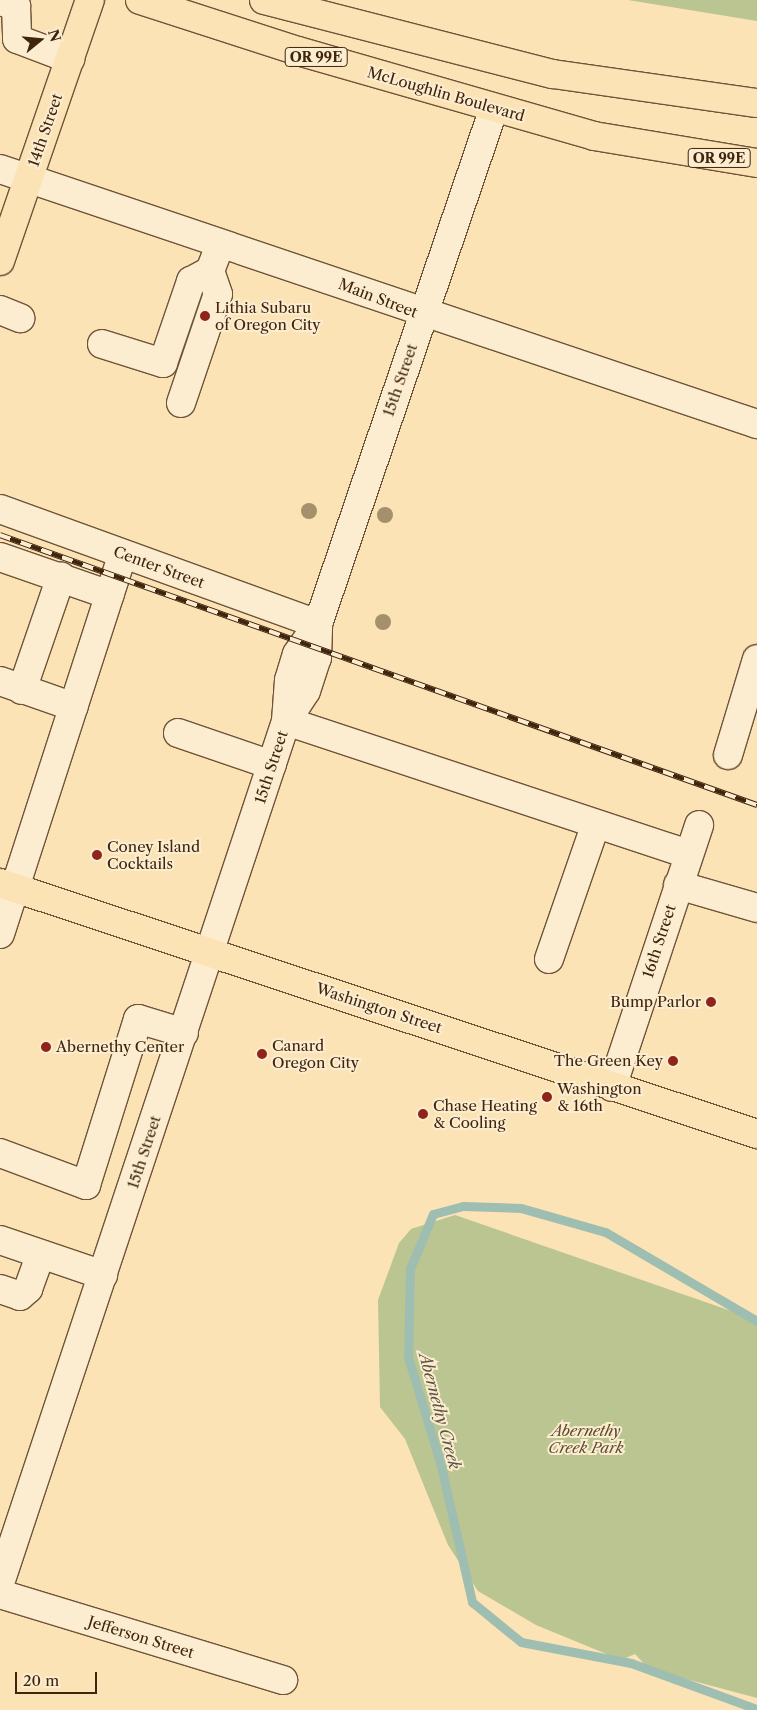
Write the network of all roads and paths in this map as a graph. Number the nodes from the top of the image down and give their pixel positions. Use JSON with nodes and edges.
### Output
{"nodes":[{"id":1,"x":0,"y":0,"type":"edge"},
{"id":2,"x":90,"y":0,"type":"edge"},
{"id":3,"x":140,"y":0,"type":"edge"},
{"id":4,"x":264,"y":0,"type":"edge"},
{"id":5,"x":70,"y":58,"type":"junction"},
{"id":6,"x":757,"y":103,"type":"edge"},
{"id":7,"x":494,"y":108,"type":"junction"},
{"id":8,"x":757,"y":163,"type":"edge"},
{"id":9,"x":0,"y":169,"type":"edge"},
{"id":10,"x":28,"y":179,"type":"junction"},
{"id":11,"x":220,"y":243,"type":"junction"},
{"id":12,"x":0,"y":261,"type":"edge"},
{"id":13,"x":210,"y":271,"type":"junction"},
{"id":14,"x":422,"y":314,"type":"junction"},
{"id":15,"x":102,"y":344,"type":"dead end"},
{"id":16,"x":181,"y":403,"type":"dead end"},
{"id":17,"x":757,"y":424,"type":"edge"},
{"id":18,"x":0,"y":509,"type":"edge"},
{"id":19,"x":122,"y":554,"type":"junction"},
{"id":20,"x":0,"y":557,"type":"edge"},
{"id":21,"x":61,"y":577,"type":"junction"},
{"id":22,"x":110,"y":595,"type":"junction"},
{"id":23,"x":318,"y":624,"type":"junction"},
{"id":24,"x":757,"y":659,"type":"edge"},
{"id":25,"x":11,"y":685,"type":"edge"},
{"id":26,"x":74,"y":707,"type":"junction"},
{"id":27,"x":286,"y":721,"type":"junction"},
{"id":28,"x":178,"y":733,"type":"dead end"},
{"id":29,"x":728,"y":755,"type":"dead end"},
{"id":30,"x":272,"y":765,"type":"junction"},
{"id":31,"x":698,"y":825,"type":"dead end"},
{"id":32,"x":595,"y":826,"type":"junction"},
{"id":33,"x":688,"y":854,"type":"junction"},
{"id":34,"x":678,"y":885,"type":"junction"},
{"id":35,"x":8,"y":886,"type":"edge"},
{"id":36,"x":757,"y":908,"type":"edge"},
{"id":37,"x":0,"y":934,"type":"edge"},
{"id":38,"x":210,"y":954,"type":"junction"},
{"id":39,"x":548,"y":958,"type":"dead end"},
{"id":40,"x":184,"y":1033,"type":"junction"},
{"id":41,"x":612,"y":1087,"type":"junction"},
{"id":42,"x":757,"y":1134,"type":"edge"},
{"id":43,"x":0,"y":1153,"type":"edge"},
{"id":44,"x":0,"y":1240,"type":"edge"},
{"id":45,"x":41,"y":1254,"type":"junction"},
{"id":46,"x":103,"y":1275,"type":"junction"},
{"id":47,"x":0,"y":1289,"type":"edge"},
{"id":48,"x":0,"y":1582,"type":"edge"},
{"id":49,"x":0,"y":1594,"type":"edge"},
{"id":50,"x":282,"y":1680,"type":"dead end"}],
"edges":[{"from":1,"to":5,"type":"street"},
{"from":2,"to":5,"type":"main road","name":"14th Street"},
{"from":3,"to":7,"type":"main road","name":"McLoughlin Boulevard","number":"OR 99E"},
{"from":4,"to":6,"type":"main road","number":"OR 99E"},
{"from":5,"to":10,"type":"main road","name":"14th Street"},
{"from":7,"to":8,"type":"main road","name":"McLoughlin Boulevard","number":"OR 99E"},
{"from":7,"to":14,"type":"street","name":"15th Street"},
{"from":9,"to":10,"type":"street","name":"Main Street"},
{"from":10,"to":11,"type":"street","name":"Main Street"},
{"from":10,"to":12,"type":"main road","name":"14th Street"},
{"from":11,"to":13,"type":"street"},
{"from":11,"to":14,"type":"street","name":"Main Street"},
{"from":13,"to":15,"type":"street"},
{"from":13,"to":16,"type":"street"},
{"from":14,"to":17,"type":"street","name":"Main Street"},
{"from":14,"to":23,"type":"street","name":"15th Street"},
{"from":18,"to":19,"type":"street","name":"Center Street"},
{"from":19,"to":22,"type":"street"},
{"from":19,"to":23,"type":"street","name":"Center Street"},
{"from":20,"to":21,"type":"street"},
{"from":21,"to":22,"type":"street"},
{"from":21,"to":25,"type":"street"},
{"from":22,"to":26,"type":"street"},
{"from":23,"to":27,"type":"street","name":"15th Street"},
{"from":24,"to":29,"type":"street"},
{"from":25,"to":26,"type":"street"},
{"from":26,"to":35,"type":"street"},
{"from":27,"to":30,"type":"street","name":"15th Street"},
{"from":27,"to":32,"type":"street"},
{"from":28,"to":30,"type":"street"},
{"from":30,"to":38,"type":"street","name":"15th Street"},
{"from":31,"to":33,"type":"street","name":"16th Street"},
{"from":32,"to":33,"type":"street"},
{"from":32,"to":39,"type":"street"},
{"from":33,"to":34,"type":"street","name":"16th Street"},
{"from":34,"to":36,"type":"street"},
{"from":34,"to":41,"type":"street","name":"16th Street"},
{"from":35,"to":37,"type":"street"},
{"from":35,"to":38,"type":"main road","name":"Washington Street"},
{"from":38,"to":40,"type":"street","name":"15th Street"},
{"from":38,"to":41,"type":"main road","name":"Washington Street"},
{"from":40,"to":43,"type":"street"},
{"from":40,"to":46,"type":"street","name":"15th Street"},
{"from":41,"to":42,"type":"main road","name":"Washington Street"},
{"from":44,"to":45,"type":"street"},
{"from":45,"to":46,"type":"street"},
{"from":45,"to":47,"type":"street"},
{"from":46,"to":48,"type":"street","name":"15th Street"},
{"from":49,"to":50,"type":"street","name":"Jefferson Street"}]}
